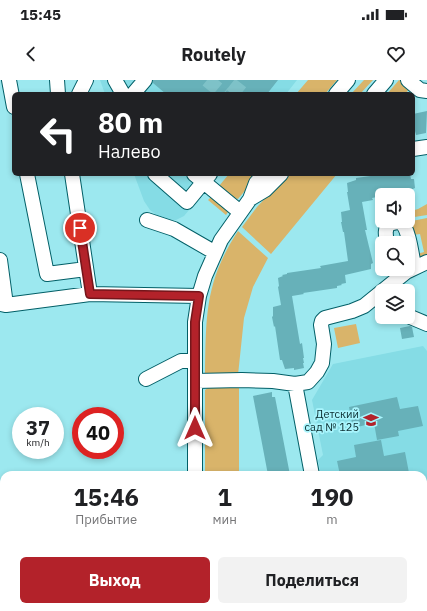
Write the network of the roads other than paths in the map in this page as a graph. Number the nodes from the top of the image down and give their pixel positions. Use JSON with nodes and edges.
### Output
{"nodes":[{"id":1,"x":9,"y":80,"type":"edge"},
{"id":2,"x":58,"y":80,"type":"edge"},
{"id":3,"x":86,"y":80,"type":"edge"},
{"id":4,"x":115,"y":80,"type":"edge"},
{"id":5,"x":145,"y":80,"type":"edge"},
{"id":6,"x":348,"y":80,"type":"edge"},
{"id":7,"x":386,"y":80,"type":"edge"},
{"id":8,"x":408,"y":80,"type":"edge"},
{"id":9,"x":427,"y":90,"type":"edge"},
{"id":10,"x":58,"y":92,"type":"edge"},
{"id":11,"x":80,"y":92,"type":"edge"},
{"id":12,"x":122,"y":92,"type":"edge"},
{"id":13,"x":135,"y":92,"type":"edge"},
{"id":14,"x":338,"y":92,"type":"edge"},
{"id":15,"x":376,"y":92,"type":"edge"},
{"id":16,"x":12,"y":96,"type":"edge"},
{"id":17,"x":427,"y":147,"type":"edge"},
{"id":18,"x":415,"y":149,"type":"edge"},
{"id":19,"x":27,"y":176,"type":"edge"},
{"id":20,"x":72,"y":176,"type":"edge"},
{"id":21,"x":157,"y":176,"type":"edge"},
{"id":22,"x":262,"y":176,"type":"edge"},
{"id":23,"x":278,"y":176,"type":"edge"},
{"id":24,"x":202,"y":177,"type":"edge"},
{"id":25,"x":250,"y":199,"type":"junction"},
{"id":26,"x":240,"y":212,"type":"junction"},
{"id":27,"x":147,"y":220,"type":"dead end"},
{"id":28,"x":386,"y":236,"type":"edge"},
{"id":29,"x":409,"y":236,"type":"edge"},
{"id":30,"x":415,"y":250,"type":"edge"},
{"id":31,"x":214,"y":252,"type":"junction"},
{"id":32,"x":0,"y":260,"type":"edge"},
{"id":33,"x":421,"y":264,"type":"edge"},
{"id":34,"x":86,"y":269,"type":"junction"},
{"id":35,"x":394,"y":280,"type":"edge"},
{"id":36,"x":90,"y":294,"type":"junction"},
{"id":37,"x":199,"y":296,"type":"junction"},
{"id":38,"x":3,"y":304,"type":"edge"},
{"id":39,"x":415,"y":319,"type":"edge"},
{"id":40,"x":427,"y":324,"type":"edge"},
{"id":41,"x":195,"y":362,"type":"junction"},
{"id":42,"x":146,"y":379,"type":"dead end"},
{"id":43,"x":195,"y":381,"type":"junction"},
{"id":44,"x":295,"y":384,"type":"junction"},
{"id":45,"x":195,"y":471,"type":"edge"},
{"id":46,"x":311,"y":471,"type":"edge"}],
"edges":[{"from":1,"to":16,"type":"street"},
{"from":2,"to":10,"type":"street"},
{"from":3,"to":11,"type":"street"},
{"from":4,"to":12,"type":"street"},
{"from":5,"to":13,"type":"street"},
{"from":6,"to":14,"type":"street"},
{"from":7,"to":15,"type":"street"},
{"from":8,"to":9,"type":"street"},
{"from":17,"to":18,"type":"street"},
{"from":19,"to":34,"type":"street"},
{"from":20,"to":34,"type":"street"},
{"from":21,"to":24,"type":"street"},
{"from":22,"to":25,"type":"street"},
{"from":23,"to":25,"type":"street"},
{"from":24,"to":26,"type":"street"},
{"from":25,"to":26,"type":"street"},
{"from":26,"to":31,"type":"street"},
{"from":27,"to":31,"type":"street"},
{"from":28,"to":29,"type":"street"},
{"from":30,"to":33,"type":"street"},
{"from":31,"to":37,"type":"street"},
{"from":32,"to":38,"type":"street"},
{"from":33,"to":35,"type":"street"},
{"from":34,"to":36,"type":"street"},
{"from":35,"to":44,"type":"street"},
{"from":36,"to":37,"type":"street"},
{"from":36,"to":38,"type":"street"},
{"from":37,"to":41,"type":"street"},
{"from":39,"to":40,"type":"street"},
{"from":41,"to":42,"type":"street"},
{"from":41,"to":43,"type":"street"},
{"from":43,"to":44,"type":"street"},
{"from":43,"to":45,"type":"street"},
{"from":44,"to":46,"type":"street"}]}
